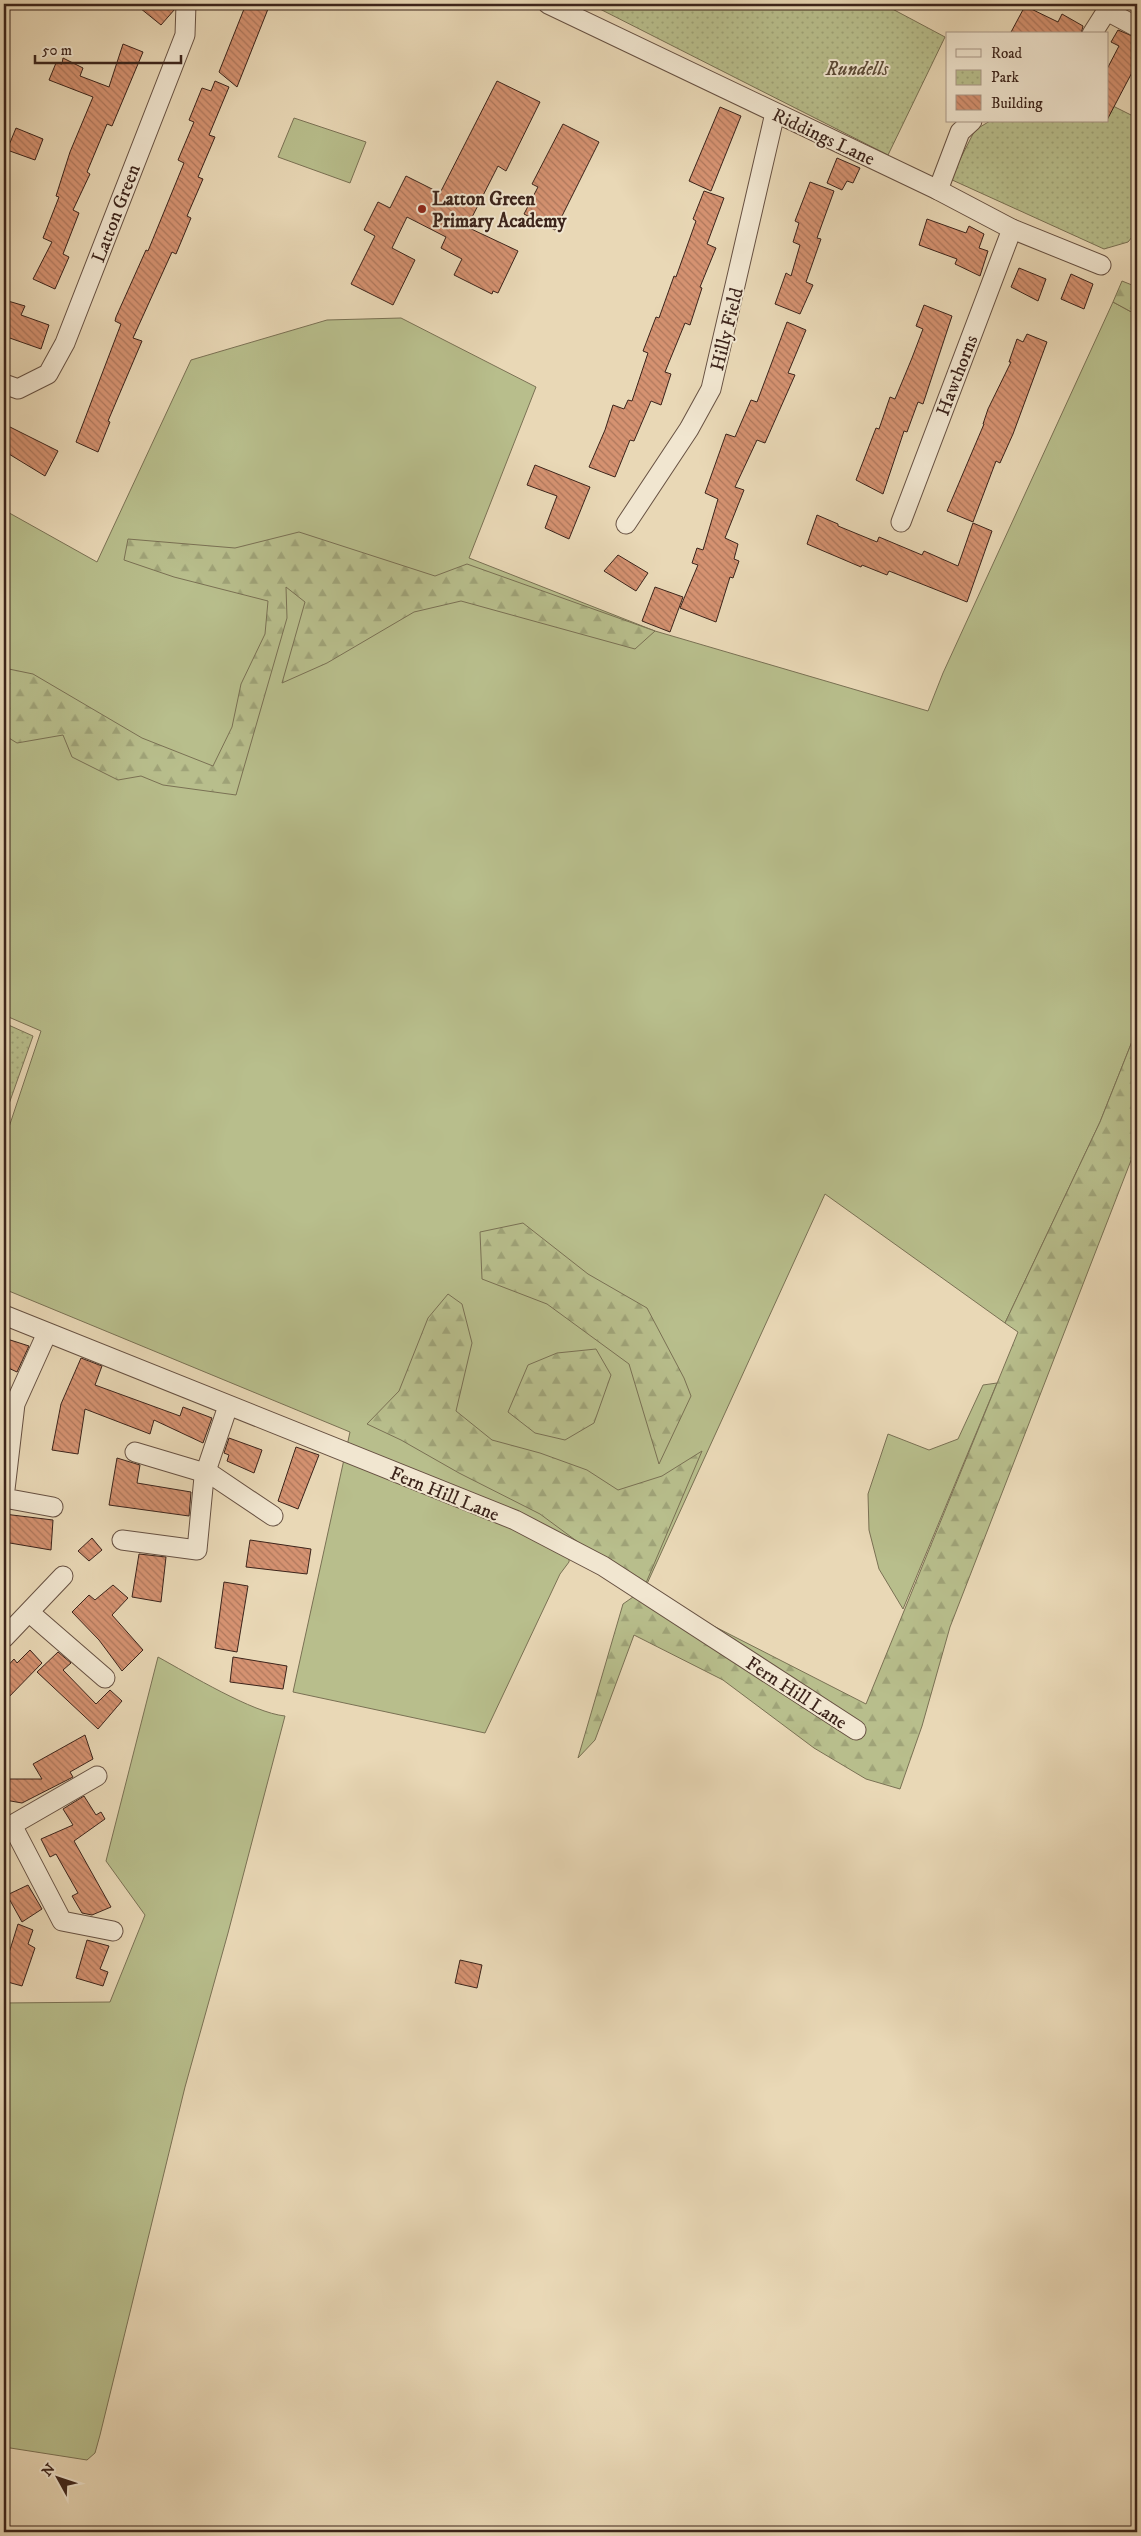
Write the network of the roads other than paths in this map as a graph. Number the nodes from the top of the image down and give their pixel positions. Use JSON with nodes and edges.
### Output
{"nodes":[{"id":1,"x":186,"y":4,"type":"edge"},
{"id":2,"x":548,"y":4,"type":"edge"},
{"id":3,"x":1109,"y":8,"type":"edge"},
{"id":4,"x":1137,"y":27,"type":"edge"},
{"id":5,"x":1093,"y":32,"type":"edge"},
{"id":6,"x":775,"y":113,"type":"junction"},
{"id":7,"x":971,"y":122,"type":"edge"},
{"id":8,"x":938,"y":190,"type":"junction"},
{"id":9,"x":1012,"y":229,"type":"junction"},
{"id":10,"x":1101,"y":264,"type":"dead end"},
{"id":11,"x":4,"y":384,"type":"edge"},
{"id":12,"x":901,"y":522,"type":"dead end"},
{"id":13,"x":626,"y":524,"type":"dead end"},
{"id":14,"x":4,"y":1315,"type":"edge"},
{"id":15,"x":46,"y":1333,"type":"junction"},
{"id":16,"x":9,"y":1402,"type":"edge"},
{"id":17,"x":228,"y":1406,"type":"junction"},
{"id":18,"x":135,"y":1452,"type":"dead end"},
{"id":19,"x":206,"y":1473,"type":"junction"},
{"id":20,"x":4,"y":1498,"type":"edge"},
{"id":21,"x":53,"y":1508,"type":"dead end"},
{"id":22,"x":274,"y":1516,"type":"dead end"},
{"id":23,"x":122,"y":1540,"type":"dead end"},
{"id":24,"x":63,"y":1576,"type":"dead end"},
{"id":25,"x":30,"y":1613,"type":"junction"},
{"id":26,"x":4,"y":1638,"type":"edge"},
{"id":27,"x":104,"y":1678,"type":"dead end"},
{"id":28,"x":856,"y":1730,"type":"dead end"},
{"id":29,"x":97,"y":1776,"type":"dead end"},
{"id":30,"x":8,"y":1825,"type":"edge"},
{"id":31,"x":114,"y":1931,"type":"dead end"}],
"edges":[{"from":1,"to":11,"type":"street","name":"Latton Green"},
{"from":2,"to":6,"type":"street","name":"Riddings Lane"},
{"from":3,"to":4,"type":"street"},
{"from":3,"to":5,"type":"street"},
{"from":6,"to":8,"type":"street","name":"Riddings Lane"},
{"from":6,"to":13,"type":"street","name":"Hilly Field"},
{"from":7,"to":8,"type":"street"},
{"from":8,"to":9,"type":"street","name":"Riddings Lane"},
{"from":9,"to":10,"type":"street","name":"Riddings Lane"},
{"from":9,"to":12,"type":"street","name":"Hawthorns"},
{"from":14,"to":15,"type":"street","name":"Fern Hill Lane"},
{"from":15,"to":16,"type":"street"},
{"from":15,"to":17,"type":"street","name":"Fern Hill Lane"},
{"from":16,"to":20,"type":"street"},
{"from":17,"to":19,"type":"street"},
{"from":17,"to":28,"type":"street","name":"Fern Hill Lane"},
{"from":18,"to":19,"type":"street"},
{"from":19,"to":22,"type":"street"},
{"from":19,"to":23,"type":"street"},
{"from":20,"to":21,"type":"street"},
{"from":24,"to":25,"type":"street"},
{"from":25,"to":26,"type":"street"},
{"from":25,"to":27,"type":"street"},
{"from":29,"to":30,"type":"street"},
{"from":30,"to":31,"type":"street"}]}
